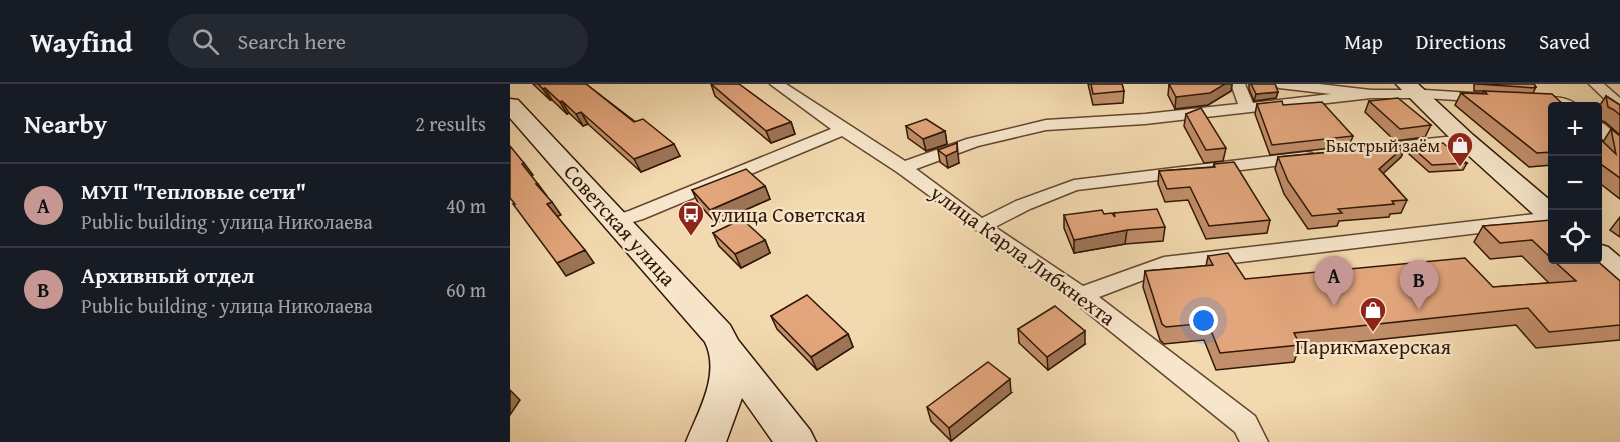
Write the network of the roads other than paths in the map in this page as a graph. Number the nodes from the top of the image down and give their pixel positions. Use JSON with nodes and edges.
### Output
{"nodes":[{"id":1,"x":777,"y":84,"type":"edge"},
{"id":2,"x":1238,"y":84,"type":"edge"},
{"id":3,"x":1285,"y":84,"type":"edge"},
{"id":4,"x":1596,"y":84,"type":"edge"},
{"id":5,"x":1410,"y":89,"type":"edge"},
{"id":6,"x":1371,"y":94,"type":"junction"},
{"id":7,"x":1497,"y":99,"type":"edge"},
{"id":8,"x":1521,"y":100,"type":"edge"},
{"id":9,"x":1557,"y":102,"type":"edge"},
{"id":10,"x":510,"y":105,"type":"edge"},
{"id":11,"x":1248,"y":107,"type":"junction"},
{"id":12,"x":1602,"y":108,"type":"edge"},
{"id":13,"x":1620,"y":108,"type":"edge"},
{"id":14,"x":843,"y":130,"type":"junction"},
{"id":15,"x":1602,"y":130,"type":"edge"},
{"id":16,"x":1465,"y":140,"type":"junction"},
{"id":17,"x":1620,"y":145,"type":"edge"},
{"id":18,"x":1365,"y":150,"type":"edge"},
{"id":19,"x":1318,"y":156,"type":"edge"},
{"id":20,"x":903,"y":168,"type":"junction"},
{"id":21,"x":1548,"y":213,"type":"edge"},
{"id":22,"x":1548,"y":217,"type":"edge"},
{"id":23,"x":616,"y":221,"type":"junction"},
{"id":24,"x":981,"y":226,"type":"junction"},
{"id":25,"x":1602,"y":257,"type":"edge"},
{"id":26,"x":1620,"y":273,"type":"edge"},
{"id":27,"x":1081,"y":295,"type":"junction"},
{"id":28,"x":726,"y":349,"type":"junction"},
{"id":29,"x":706,"y":442,"type":"edge"},
{"id":30,"x":796,"y":442,"type":"edge"},
{"id":31,"x":1254,"y":442,"type":"edge"}],
"edges":[{"from":1,"to":14,"type":"street","name":"улица Карла Либкнехта"},
{"from":2,"to":11,"type":"street"},
{"from":3,"to":6,"type":"street"},
{"from":4,"to":13,"type":"street"},
{"from":5,"to":6,"type":"street"},
{"from":5,"to":7,"type":"street"},
{"from":5,"to":16,"type":"main road"},
{"from":6,"to":11,"type":"street"},
{"from":8,"to":9,"type":"street"},
{"from":10,"to":23,"type":"main road","name":"Советская улица"},
{"from":11,"to":20,"type":"street"},
{"from":12,"to":13,"type":"street"},
{"from":14,"to":20,"type":"street","name":"улица Карла Либкнехта"},
{"from":14,"to":23,"type":"street"},
{"from":15,"to":17,"type":"street"},
{"from":16,"to":18,"type":"street"},
{"from":16,"to":21,"type":"main road"},
{"from":19,"to":24,"type":"street"},
{"from":20,"to":24,"type":"street","name":"улица Карла Либкнехта"},
{"from":22,"to":27,"type":"street"},
{"from":23,"to":28,"type":"main road","name":"Советская улица"},
{"from":24,"to":27,"type":"street","name":"улица Карла Либкнехта"},
{"from":25,"to":26,"type":"main road"},
{"from":27,"to":31,"type":"street","name":"улица Карла Либкнехта"},
{"from":28,"to":29,"type":"main road"},
{"from":28,"to":30,"type":"main road","name":"Советская улица"}]}
